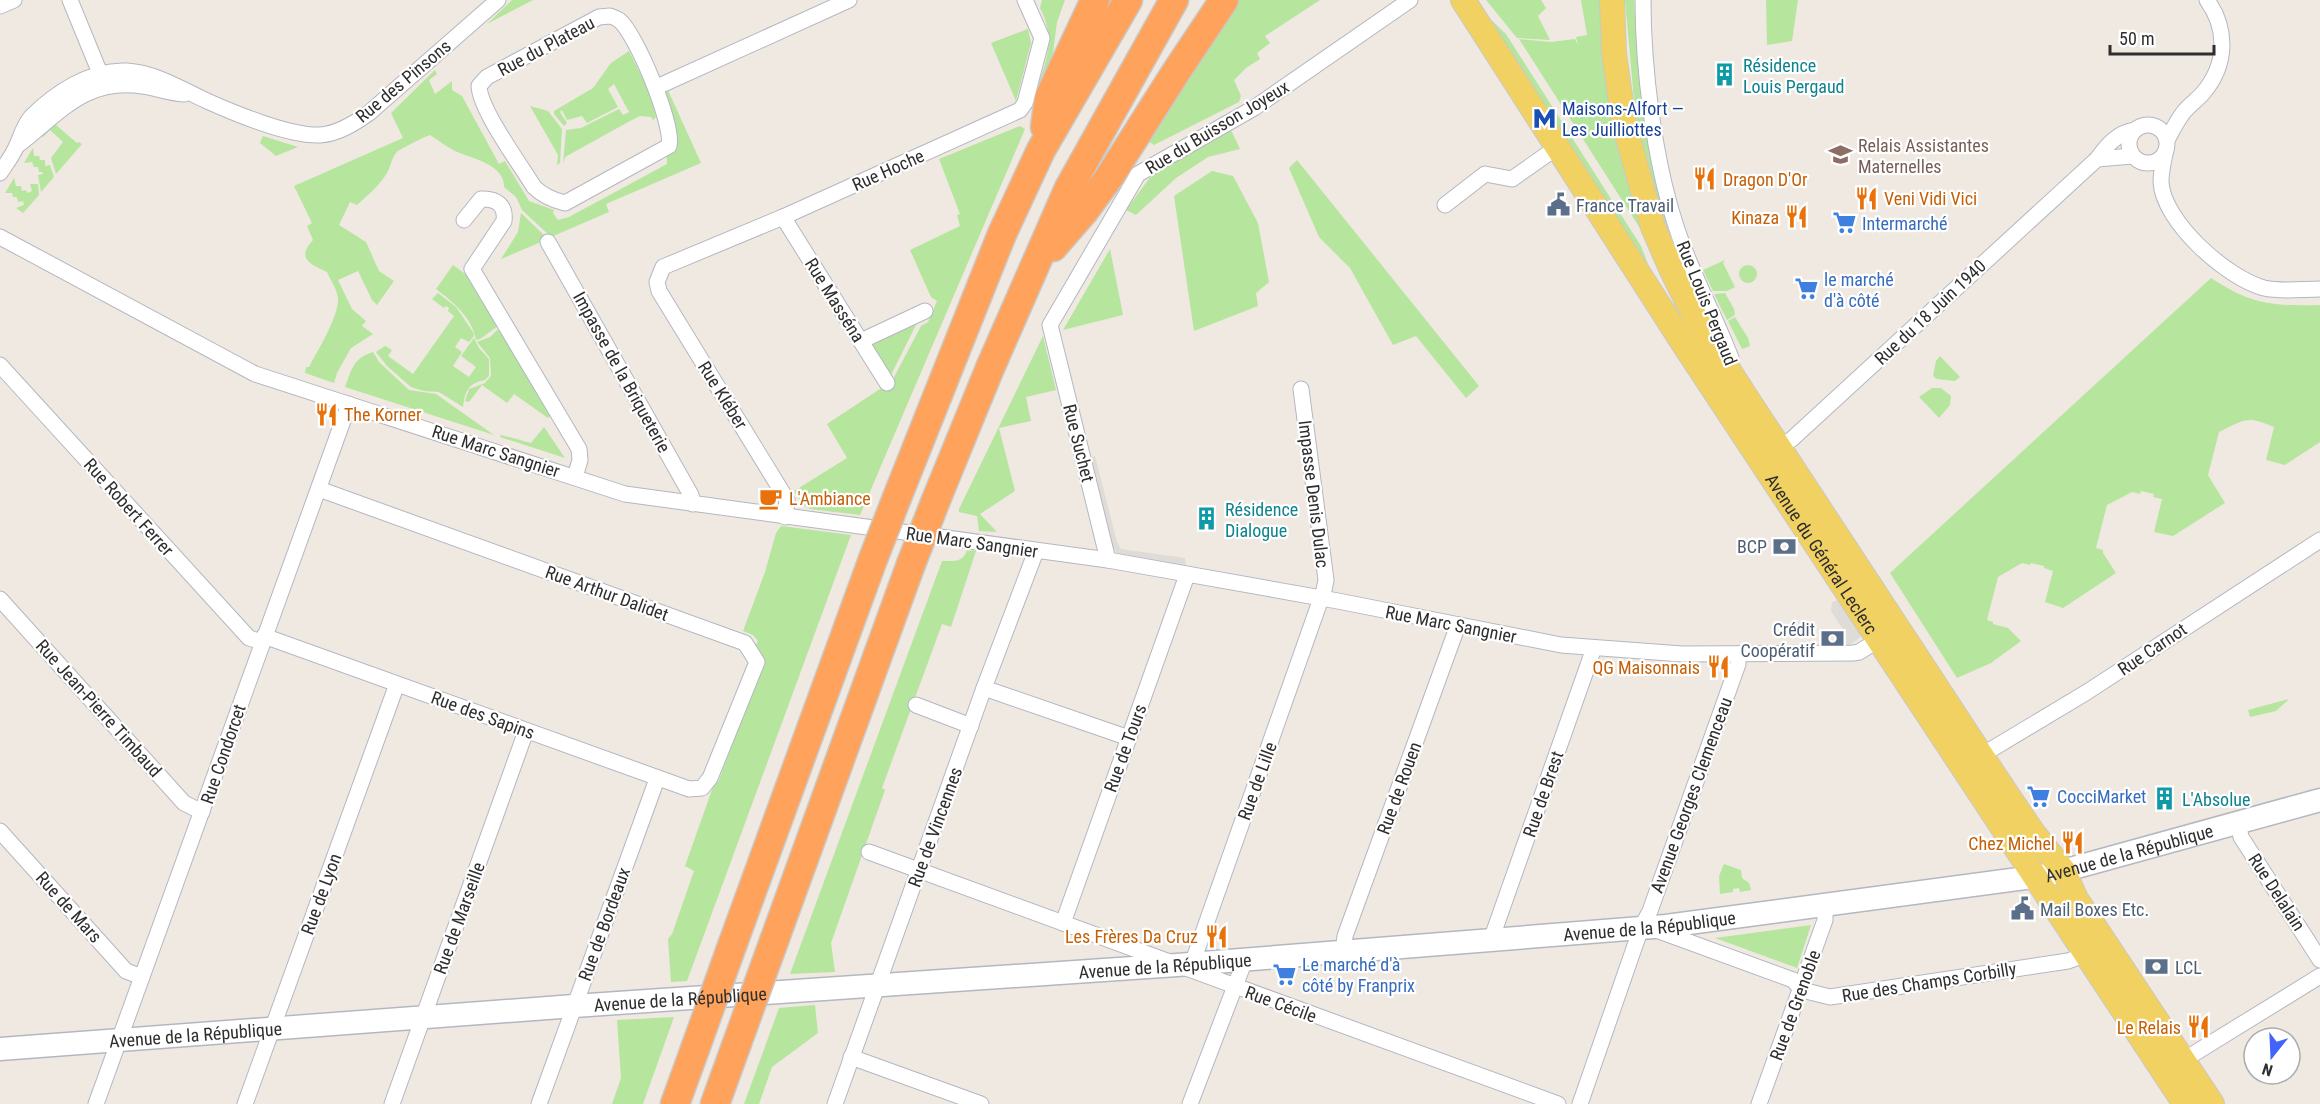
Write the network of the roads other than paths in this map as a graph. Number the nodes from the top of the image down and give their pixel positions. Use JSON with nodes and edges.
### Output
{"nodes":[{"id":1,"x":14,"y":0,"type":"edge"},
{"id":2,"x":70,"y":0,"type":"edge"},
{"id":3,"x":498,"y":0,"type":"edge"},
{"id":4,"x":849,"y":0,"type":"edge"},
{"id":5,"x":1095,"y":0,"type":"edge"},
{"id":6,"x":1128,"y":0,"type":"edge"},
{"id":7,"x":1174,"y":0,"type":"edge"},
{"id":8,"x":1207,"y":0,"type":"edge"},
{"id":9,"x":1224,"y":0,"type":"edge"},
{"id":10,"x":1410,"y":0,"type":"edge"},
{"id":11,"x":1463,"y":0,"type":"edge"},
{"id":12,"x":1612,"y":0,"type":"edge"},
{"id":13,"x":1643,"y":0,"type":"edge"},
{"id":14,"x":2207,"y":0,"type":"edge"},
{"id":15,"x":1028,"y":4,"type":"edge"},
{"id":16,"x":0,"y":6,"type":"edge"},
{"id":17,"x":103,"y":80,"type":"junction"},
{"id":18,"x":657,"y":87,"type":"junction"},
{"id":19,"x":2183,"y":113,"type":"junction"},
{"id":20,"x":2153,"y":126,"type":"junction"},
{"id":21,"x":2135,"y":130,"type":"junction"},
{"id":22,"x":2166,"y":147,"type":"junction"},
{"id":23,"x":1558,"y":149,"type":"junction"},
{"id":24,"x":1041,"y":150,"type":"junction"},
{"id":25,"x":2132,"y":156,"type":"junction"},
{"id":26,"x":2097,"y":159,"type":"junction"},
{"id":27,"x":2146,"y":163,"type":"junction"},
{"id":28,"x":0,"y":172,"type":"edge"},
{"id":29,"x":2161,"y":182,"type":"junction"},
{"id":30,"x":1445,"y":205,"type":"dead end"},
{"id":31,"x":1085,"y":210,"type":"junction"},
{"id":32,"x":783,"y":217,"type":"junction"},
{"id":33,"x":464,"y":220,"type":"dead end"},
{"id":34,"x":0,"y":237,"type":"edge"},
{"id":35,"x":548,"y":242,"type":"dead end"},
{"id":36,"x":1032,"y":272,"type":"junction"},
{"id":37,"x":659,"y":274,"type":"joint"},
{"id":38,"x":2320,"y":289,"type":"edge"},
{"id":39,"x":925,"y":311,"type":"dead end"},
{"id":40,"x":1050,"y":325,"type":"joint"},
{"id":41,"x":861,"y":341,"type":"junction"},
{"id":42,"x":0,"y":365,"type":"edge"},
{"id":43,"x":886,"y":383,"type":"dead end"},
{"id":44,"x":1301,"y":389,"type":"dead end"},
{"id":45,"x":1743,"y":392,"type":"junction"},
{"id":46,"x":349,"y":404,"type":"junction"},
{"id":47,"x":1770,"y":454,"type":"junction"},
{"id":48,"x":575,"y":477,"type":"junction"},
{"id":49,"x":319,"y":489,"type":"junction"},
{"id":50,"x":693,"y":504,"type":"junction"},
{"id":51,"x":786,"y":517,"type":"junction"},
{"id":52,"x":2320,"y":540,"type":"edge"},
{"id":53,"x":1036,"y":551,"type":"junction"},
{"id":54,"x":1108,"y":560,"type":"junction"},
{"id":55,"x":1187,"y":575,"type":"junction"},
{"id":56,"x":1322,"y":598,"type":"junction"},
{"id":57,"x":0,"y":599,"type":"edge"},
{"id":58,"x":1458,"y":625,"type":"junction"},
{"id":59,"x":1888,"y":634,"type":"junction"},
{"id":60,"x":263,"y":639,"type":"junction"},
{"id":61,"x":1594,"y":648,"type":"junction"},
{"id":62,"x":1738,"y":654,"type":"junction"},
{"id":63,"x":397,"y":684,"type":"junction"},
{"id":64,"x":984,"y":688,"type":"junction"},
{"id":65,"x":916,"y":705,"type":"dead end"},
{"id":66,"x":971,"y":726,"type":"junction"},
{"id":67,"x":526,"y":731,"type":"junction"},
{"id":68,"x":1129,"y":738,"type":"junction"},
{"id":69,"x":1982,"y":755,"type":"junction"},
{"id":70,"x":1955,"y":756,"type":"junction"},
{"id":71,"x":657,"y":779,"type":"junction"},
{"id":72,"x":702,"y":788,"type":"joint"},
{"id":73,"x":2320,"y":800,"type":"edge"},
{"id":74,"x":202,"y":812,"type":"junction"},
{"id":75,"x":2238,"y":822,"type":"junction"},
{"id":76,"x":0,"y":831,"type":"edge"},
{"id":77,"x":869,"y":852,"type":"dead end"},
{"id":78,"x":920,"y":870,"type":"junction"},
{"id":79,"x":2063,"y":870,"type":"junction"},
{"id":80,"x":2035,"y":877,"type":"junction"},
{"id":81,"x":1825,"y":906,"type":"junction"},
{"id":82,"x":1063,"y":922,"type":"junction"},
{"id":83,"x":1641,"y":928,"type":"junction"},
{"id":84,"x":1491,"y":940,"type":"junction"},
{"id":85,"x":1343,"y":952,"type":"junction"},
{"id":86,"x":2087,"y":954,"type":"junction"},
{"id":87,"x":1245,"y":960,"type":"junction"},
{"id":88,"x":2320,"y":960,"type":"edge"},
{"id":89,"x":1184,"y":964,"type":"junction"},
{"id":90,"x":2320,"y":976,"type":"edge"},
{"id":91,"x":141,"y":977,"type":"junction"},
{"id":92,"x":878,"y":985,"type":"junction"},
{"id":93,"x":1233,"y":987,"type":"junction"},
{"id":94,"x":1802,"y":990,"type":"junction"},
{"id":95,"x":574,"y":1006,"type":"junction"},
{"id":96,"x":423,"y":1018,"type":"junction"},
{"id":97,"x":273,"y":1028,"type":"junction"},
{"id":98,"x":119,"y":1040,"type":"junction"},
{"id":99,"x":0,"y":1048,"type":"edge"},
{"id":100,"x":2152,"y":1052,"type":"junction"},
{"id":101,"x":851,"y":1058,"type":"junction"},
{"id":102,"x":2183,"y":1060,"type":"junction"},
{"id":103,"x":96,"y":1104,"type":"edge"},
{"id":104,"x":245,"y":1104,"type":"edge"},
{"id":105,"x":392,"y":1104,"type":"edge"},
{"id":106,"x":539,"y":1104,"type":"edge"},
{"id":107,"x":675,"y":1104,"type":"edge"},
{"id":108,"x":715,"y":1104,"type":"edge"},
{"id":109,"x":835,"y":1104,"type":"edge"},
{"id":110,"x":981,"y":1104,"type":"edge"},
{"id":111,"x":1190,"y":1104,"type":"edge"},
{"id":112,"x":1558,"y":1104,"type":"edge"},
{"id":113,"x":1580,"y":1104,"type":"edge"},
{"id":114,"x":1759,"y":1104,"type":"edge"},
{"id":115,"x":2185,"y":1104,"type":"edge"},
{"id":116,"x":2212,"y":1104,"type":"edge"}],
"edges":[{"from":1,"to":16,"type":"street"},
{"from":2,"to":17,"type":"street"},
{"from":3,"to":17,"type":"street","name":"Rue des Pinsons"},
{"from":4,"to":18,"type":"street"},
{"from":5,"to":24,"type":"highway"},
{"from":6,"to":24,"type":"highway"},
{"from":7,"to":36,"type":"highway"},
{"from":8,"to":31,"type":"highway"},
{"from":9,"to":31,"type":"highway"},
{"from":10,"to":40,"type":"street","name":"Rue du Buisson Joyeux"},
{"from":11,"to":23,"type":"main road","name":"Avenue du Général Leclerc"},
{"from":12,"to":45,"type":"main road","name":"Avenue du Général Leclerc"},
{"from":13,"to":45,"type":"street","name":"Rue Louis Pergaud"},
{"from":14,"to":19,"type":"street"},
{"from":15,"to":32,"type":"street","name":"Rue Hoche"},
{"from":17,"to":28,"type":"street","name":"Rue des Pinsons"},
{"from":18,"to":18,"type":"street","name":"Rue du Plateau"},
{"from":19,"to":20,"type":"street"},
{"from":19,"to":22,"type":"street"},
{"from":20,"to":21,"type":"street"},
{"from":20,"to":22,"type":"street"},
{"from":21,"to":25,"type":"street"},
{"from":21,"to":26,"type":"street","name":"Rue du 18 Juin 1940"},
{"from":22,"to":27,"type":"street"},
{"from":22,"to":29,"type":"street"},
{"from":23,"to":30,"type":"street"},
{"from":23,"to":47,"type":"main road","name":"Avenue du Général Leclerc"},
{"from":24,"to":107,"type":"highway","bridge":true},
{"from":25,"to":26,"type":"street"},
{"from":25,"to":27,"type":"street"},
{"from":26,"to":47,"type":"street","name":"Rue du 18 Juin 1940"},
{"from":27,"to":29,"type":"street"},
{"from":29,"to":38,"type":"street"},
{"from":31,"to":36,"type":"highway"},
{"from":32,"to":37,"type":"street","name":"Rue Hoche"},
{"from":32,"to":41,"type":"street","name":"Rue Masséna"},
{"from":33,"to":48,"type":"street"},
{"from":34,"to":46,"type":"street","name":"Rue Marc Sangnier"},
{"from":35,"to":50,"type":"street","name":"Impasse de la Briqueterie"},
{"from":36,"to":108,"type":"highway","bridge":true},
{"from":37,"to":51,"type":"street","name":"Rue Kléber"},
{"from":39,"to":41,"type":"street"},
{"from":40,"to":54,"type":"street","name":"Rue Suchet"},
{"from":41,"to":43,"type":"street","name":"Rue Masséna"},
{"from":42,"to":60,"type":"street","name":"Rue Robert Ferrer"},
{"from":44,"to":56,"type":"street","name":"Impasse Denis Dulac"},
{"from":45,"to":47,"type":"main road","name":"Avenue du Général Leclerc"},
{"from":46,"to":48,"type":"street","name":"Rue Marc Sangnier"},
{"from":46,"to":49,"type":"street","name":"Rue Condorcet"},
{"from":47,"to":59,"type":"main road","name":"Avenue du Général Leclerc"},
{"from":48,"to":50,"type":"street","name":"Rue Marc Sangnier"},
{"from":49,"to":60,"type":"street","name":"Rue Condorcet"},
{"from":49,"to":72,"type":"street","name":"Rue Arthur Dalidet"},
{"from":50,"to":51,"type":"street","name":"Rue Marc Sangnier"},
{"from":51,"to":53,"type":"street","name":"Rue Marc Sangnier"},
{"from":52,"to":69,"type":"street","name":"Rue Carnot"},
{"from":53,"to":54,"type":"street","name":"Rue Marc Sangnier"},
{"from":53,"to":64,"type":"street","name":"Rue de Vincennes"},
{"from":54,"to":55,"type":"street","name":"Rue Marc Sangnier"},
{"from":55,"to":56,"type":"street","name":"Rue Marc Sangnier"},
{"from":55,"to":68,"type":"street","name":"Rue de Tours"},
{"from":56,"to":58,"type":"street","name":"Rue Marc Sangnier"},
{"from":56,"to":89,"type":"street","name":"Rue de Lille"},
{"from":57,"to":74,"type":"street","name":"Rue Jean-Pierre Timbaud"},
{"from":58,"to":61,"type":"street","name":"Rue Marc Sangnier"},
{"from":58,"to":85,"type":"street","name":"Rue de Rouen"},
{"from":59,"to":62,"type":"street","name":"Rue Marc Sangnier"},
{"from":59,"to":69,"type":"main road","name":"Avenue du Général Leclerc"},
{"from":59,"to":70,"type":"main road","name":"Avenue du Général Leclerc"},
{"from":60,"to":63,"type":"street","name":"Rue des Sapins"},
{"from":60,"to":74,"type":"street","name":"Rue Condorcet"},
{"from":61,"to":62,"type":"street","name":"Rue Marc Sangnier"},
{"from":61,"to":84,"type":"street","name":"Rue de Brest"},
{"from":62,"to":83,"type":"street","name":"Avenue Georges Clemenceau"},
{"from":63,"to":67,"type":"street","name":"Rue des Sapins"},
{"from":63,"to":97,"type":"street","name":"Rue de Lyon"},
{"from":64,"to":66,"type":"street","name":"Rue de Vincennes"},
{"from":64,"to":68,"type":"street"},
{"from":65,"to":66,"type":"street"},
{"from":66,"to":78,"type":"street","name":"Rue de Vincennes"},
{"from":67,"to":71,"type":"street","name":"Rue des Sapins"},
{"from":67,"to":96,"type":"street","name":"Rue de Marseille"},
{"from":68,"to":82,"type":"street","name":"Rue de Tours"},
{"from":69,"to":70,"type":"main road"},
{"from":69,"to":79,"type":"main road","name":"Avenue du Général Leclerc"},
{"from":70,"to":80,"type":"main road","name":"Avenue du Général Leclerc"},
{"from":71,"to":72,"type":"street","name":"Rue des Sapins"},
{"from":71,"to":95,"type":"street","name":"Rue de Bordeaux"},
{"from":73,"to":75,"type":"main road","name":"Avenue de la République"},
{"from":74,"to":91,"type":"street","name":"Rue Condorcet"},
{"from":75,"to":79,"type":"main road","name":"Avenue de la République"},
{"from":75,"to":88,"type":"street","name":"Rue Delalain"},
{"from":76,"to":91,"type":"street","name":"Rue de Mars"},
{"from":77,"to":78,"type":"street","name":"Rue Cécile"},
{"from":78,"to":82,"type":"street","name":"Rue Cécile"},
{"from":78,"to":92,"type":"street","name":"Rue de Vincennes"},
{"from":79,"to":80,"type":"main road","name":"Avenue de la République"},
{"from":79,"to":102,"type":"main road","name":"Avenue du Général Leclerc"},
{"from":80,"to":81,"type":"main road","name":"Avenue de la République"},
{"from":80,"to":86,"type":"main road","name":"Avenue du Général Leclerc"},
{"from":81,"to":83,"type":"main road","name":"Avenue de la République"},
{"from":81,"to":94,"type":"street","name":"Rue de Grenoble"},
{"from":82,"to":89,"type":"street","name":"Rue Cécile"},
{"from":83,"to":84,"type":"main road","name":"Avenue de la République"},
{"from":83,"to":94,"type":"street","name":"Rue des Champs Corbilly"},
{"from":83,"to":113,"type":"street","name":"Avenue Georges Clemenceau"},
{"from":84,"to":85,"type":"main road","name":"Avenue de la République"},
{"from":85,"to":87,"type":"main road","name":"Avenue de la République"},
{"from":86,"to":94,"type":"street","name":"Rue des Champs Corbilly"},
{"from":86,"to":100,"type":"main road","name":"Avenue du Général Leclerc"},
{"from":87,"to":89,"type":"main road","name":"Avenue de la République"},
{"from":87,"to":93,"type":"street"},
{"from":89,"to":92,"type":"main road","name":"Avenue de la République"},
{"from":89,"to":93,"type":"street","name":"Rue Cécile"},
{"from":90,"to":102,"type":"street"},
{"from":91,"to":98,"type":"street","name":"Rue Condorcet"},
{"from":92,"to":95,"type":"main road","name":"Avenue de la République"},
{"from":92,"to":101,"type":"street","name":"Rue de Vincennes"},
{"from":93,"to":111,"type":"street"},
{"from":93,"to":112,"type":"street","name":"Rue Cécile"},
{"from":94,"to":114,"type":"street","name":"Rue de Grenoble"},
{"from":95,"to":96,"type":"main road","name":"Avenue de la République"},
{"from":95,"to":106,"type":"street","name":"Rue de Bordeaux"},
{"from":96,"to":97,"type":"main road","name":"Avenue de la République"},
{"from":96,"to":105,"type":"street","name":"Rue de Marseille"},
{"from":97,"to":98,"type":"main road","name":"Avenue de la République"},
{"from":97,"to":104,"type":"street","name":"Rue de Lyon"},
{"from":98,"to":99,"type":"main road","name":"Avenue de la République"},
{"from":98,"to":103,"type":"street","name":"Rue Condorcet"},
{"from":100,"to":102,"type":"street"},
{"from":100,"to":115,"type":"main road","name":"Avenue du Général Leclerc"},
{"from":101,"to":109,"type":"street","name":"Rue de Vincennes"},
{"from":101,"to":110,"type":"street"},
{"from":102,"to":116,"type":"main road","name":"Avenue du Général Leclerc"}]}
